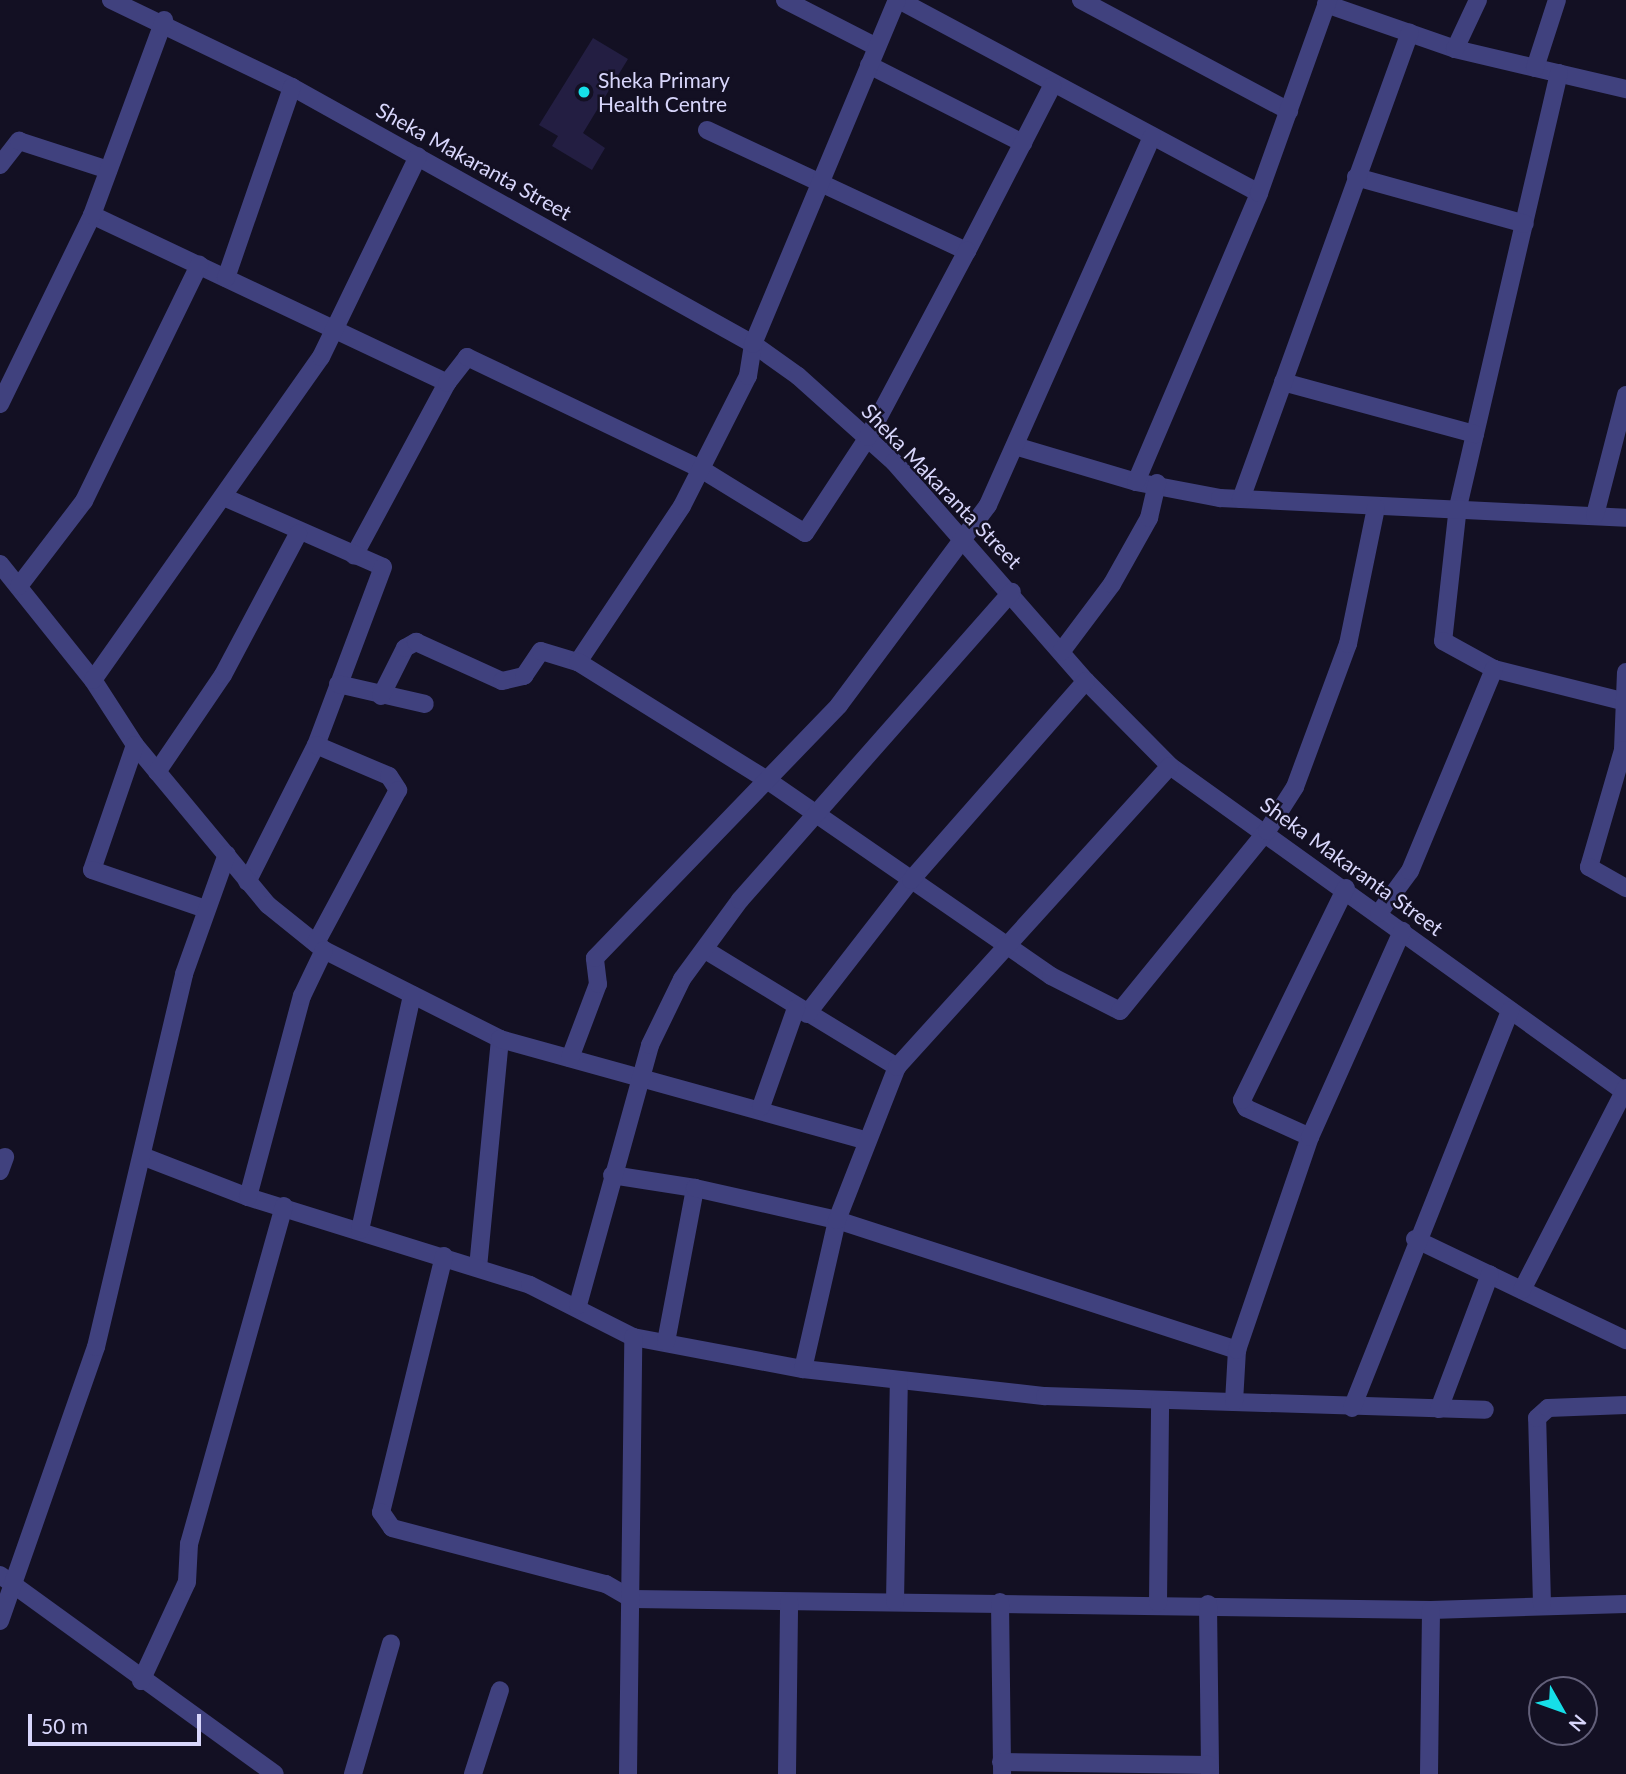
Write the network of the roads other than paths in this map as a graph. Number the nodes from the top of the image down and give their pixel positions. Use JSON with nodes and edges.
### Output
{"nodes":[{"id":1,"x":111,"y":0,"type":"edge"},
{"id":2,"x":898,"y":0,"type":"edge"},
{"id":3,"x":1080,"y":0,"type":"edge"},
{"id":4,"x":1478,"y":0,"type":"edge"},
{"id":5,"x":1557,"y":0,"type":"edge"},
{"id":6,"x":794,"y":2,"type":"edge"},
{"id":7,"x":1327,"y":2,"type":"edge"},
{"id":8,"x":164,"y":20,"type":"junction"},
{"id":9,"x":1410,"y":33,"type":"junction"},
{"id":10,"x":877,"y":47,"type":"junction"},
{"id":11,"x":1455,"y":49,"type":"junction"},
{"id":12,"x":869,"y":65,"type":"junction"},
{"id":13,"x":1535,"y":68,"type":"junction"},
{"id":14,"x":1559,"y":73,"type":"junction"},
{"id":15,"x":292,"y":86,"type":"junction"},
{"id":16,"x":1052,"y":86,"type":"junction"},
{"id":17,"x":1626,"y":89,"type":"edge"},
{"id":18,"x":1289,"y":111,"type":"junction"},
{"id":19,"x":707,"y":130,"type":"dead end"},
{"id":20,"x":1152,"y":138,"type":"junction"},
{"id":21,"x":1023,"y":143,"type":"junction"},
{"id":22,"x":418,"y":156,"type":"junction"},
{"id":23,"x":0,"y":166,"type":"edge"},
{"id":24,"x":108,"y":170,"type":"junction"},
{"id":25,"x":1356,"y":177,"type":"junction"},
{"id":26,"x":820,"y":184,"type":"junction"},
{"id":27,"x":1259,"y":193,"type":"junction"},
{"id":28,"x":92,"y":215,"type":"junction"},
{"id":29,"x":1525,"y":224,"type":"junction"},
{"id":30,"x":967,"y":251,"type":"junction"},
{"id":31,"x":199,"y":265,"type":"junction"},
{"id":32,"x":226,"y":278,"type":"junction"},
{"id":33,"x":335,"y":329,"type":"junction"},
{"id":34,"x":753,"y":344,"type":"junction"},
{"id":35,"x":1283,"y":382,"type":"junction"},
{"id":36,"x":447,"y":383,"type":"junction"},
{"id":37,"x":1626,"y":395,"type":"edge"},
{"id":38,"x":0,"y":404,"type":"edge"},
{"id":39,"x":1475,"y":434,"type":"junction"},
{"id":40,"x":868,"y":437,"type":"junction"},
{"id":41,"x":1018,"y":447,"type":"junction"},
{"id":42,"x":701,"y":469,"type":"junction"},
{"id":43,"x":1136,"y":482,"type":"junction"},
{"id":44,"x":1157,"y":483,"type":"junction"},
{"id":45,"x":226,"y":498,"type":"junction"},
{"id":46,"x":1241,"y":499,"type":"junction"},
{"id":47,"x":1458,"y":506,"type":"junction"},
{"id":48,"x":1376,"y":508,"type":"junction"},
{"id":49,"x":1595,"y":515,"type":"junction"},
{"id":50,"x":1626,"y":518,"type":"edge"},
{"id":51,"x":298,"y":534,"type":"junction"},
{"id":52,"x":964,"y":537,"type":"junction"},
{"id":53,"x":354,"y":556,"type":"junction"},
{"id":54,"x":0,"y":564,"type":"edge"},
{"id":55,"x":19,"y":586,"type":"junction"},
{"id":56,"x":1012,"y":592,"type":"junction"},
{"id":57,"x":1061,"y":652,"type":"junction"},
{"id":58,"x":578,"y":662,"type":"junction"},
{"id":59,"x":1493,"y":669,"type":"junction"},
{"id":60,"x":1626,"y":672,"type":"edge"},
{"id":61,"x":93,"y":680,"type":"junction"},
{"id":62,"x":1086,"y":681,"type":"junction"},
{"id":63,"x":338,"y":684,"type":"junction"},
{"id":64,"x":381,"y":696,"type":"junction"},
{"id":65,"x":1622,"y":702,"type":"junction"},
{"id":66,"x":425,"y":704,"type":"dead end"},
{"id":67,"x":135,"y":745,"type":"junction"},
{"id":68,"x":316,"y":745,"type":"junction"},
{"id":69,"x":1170,"y":766,"type":"junction"},
{"id":70,"x":157,"y":772,"type":"junction"},
{"id":71,"x":767,"y":780,"type":"junction"},
{"id":72,"x":816,"y":815,"type":"junction"},
{"id":73,"x":1267,"y":831,"type":"junction"},
{"id":74,"x":227,"y":855,"type":"junction"},
{"id":75,"x":911,"y":880,"type":"junction"},
{"id":76,"x":247,"y":882,"type":"junction"},
{"id":77,"x":1346,"y":888,"type":"junction"},
{"id":78,"x":1626,"y":888,"type":"edge"},
{"id":79,"x":205,"y":909,"type":"junction"},
{"id":80,"x":1378,"y":913,"type":"junction"},
{"id":81,"x":1402,"y":931,"type":"junction"},
{"id":82,"x":320,"y":946,"type":"junction"},
{"id":83,"x":1008,"y":947,"type":"junction"},
{"id":84,"x":707,"y":951,"type":"junction"},
{"id":85,"x":412,"y":995,"type":"junction"},
{"id":86,"x":1510,"y":1010,"type":"junction"},
{"id":87,"x":802,"y":1011,"type":"junction"},
{"id":88,"x":500,"y":1039,"type":"junction"},
{"id":89,"x":570,"y":1058,"type":"junction"},
{"id":90,"x":897,"y":1067,"type":"junction"},
{"id":91,"x":643,"y":1079,"type":"junction"},
{"id":92,"x":1625,"y":1091,"type":"edge"},
{"id":93,"x":761,"y":1107,"type":"junction"},
{"id":94,"x":1310,"y":1137,"type":"junction"},
{"id":95,"x":864,"y":1140,"type":"junction"},
{"id":96,"x":142,"y":1156,"type":"junction"},
{"id":97,"x":612,"y":1175,"type":"junction"},
{"id":98,"x":695,"y":1188,"type":"junction"},
{"id":99,"x":248,"y":1197,"type":"junction"},
{"id":100,"x":284,"y":1206,"type":"junction"},
{"id":101,"x":836,"y":1220,"type":"junction"},
{"id":102,"x":360,"y":1230,"type":"junction"},
{"id":103,"x":1415,"y":1239,"type":"junction"},
{"id":104,"x":444,"y":1256,"type":"junction"},
{"id":105,"x":478,"y":1266,"type":"junction"},
{"id":106,"x":1490,"y":1274,"type":"junction"},
{"id":107,"x":1522,"y":1290,"type":"junction"},
{"id":108,"x":578,"y":1305,"type":"junction"},
{"id":109,"x":633,"y":1337,"type":"junction"},
{"id":110,"x":1626,"y":1340,"type":"edge"},
{"id":111,"x":666,"y":1342,"type":"junction"},
{"id":112,"x":1237,"y":1350,"type":"junction"},
{"id":113,"x":803,"y":1369,"type":"junction"},
{"id":114,"x":899,"y":1381,"type":"junction"},
{"id":115,"x":1160,"y":1400,"type":"junction"},
{"id":116,"x":1234,"y":1402,"type":"junction"},
{"id":117,"x":1626,"y":1405,"type":"edge"},
{"id":118,"x":1352,"y":1408,"type":"junction"},
{"id":119,"x":1438,"y":1409,"type":"junction"},
{"id":120,"x":1485,"y":1410,"type":"dead end"},
{"id":121,"x":0,"y":1575,"type":"edge"},
{"id":122,"x":16,"y":1586,"type":"junction"},
{"id":123,"x":632,"y":1599,"type":"junction"},
{"id":124,"x":789,"y":1602,"type":"junction"},
{"id":125,"x":895,"y":1602,"type":"junction"},
{"id":126,"x":1000,"y":1602,"type":"junction"},
{"id":127,"x":1158,"y":1603,"type":"junction"},
{"id":128,"x":1208,"y":1604,"type":"junction"},
{"id":129,"x":1542,"y":1604,"type":"junction"},
{"id":130,"x":1626,"y":1604,"type":"edge"},
{"id":131,"x":1432,"y":1610,"type":"junction"},
{"id":132,"x":0,"y":1621,"type":"edge"},
{"id":133,"x":391,"y":1643,"type":"dead end"},
{"id":134,"x":141,"y":1681,"type":"junction"},
{"id":135,"x":500,"y":1690,"type":"dead end"},
{"id":136,"x":1002,"y":1768,"type":"edge"},
{"id":137,"x":1210,"y":1769,"type":"edge"},
{"id":138,"x":275,"y":1774,"type":"edge"},
{"id":139,"x":353,"y":1774,"type":"edge"},
{"id":140,"x":473,"y":1774,"type":"edge"},
{"id":141,"x":628,"y":1774,"type":"edge"},
{"id":142,"x":787,"y":1774,"type":"edge"},
{"id":143,"x":1429,"y":1774,"type":"edge"}],
"edges":[{"from":1,"to":8,"type":"street","name":"Sheka Makaranta Street"},
{"from":2,"to":10,"type":"street"},
{"from":2,"to":16,"type":"street"},
{"from":3,"to":18,"type":"street"},
{"from":4,"to":11,"type":"street"},
{"from":5,"to":13,"type":"street"},
{"from":6,"to":10,"type":"street"},
{"from":7,"to":9,"type":"street"},
{"from":7,"to":18,"type":"street"},
{"from":8,"to":15,"type":"street","name":"Sheka Makaranta Street"},
{"from":8,"to":24,"type":"street"},
{"from":9,"to":11,"type":"street"},
{"from":9,"to":25,"type":"street"},
{"from":10,"to":12,"type":"street"},
{"from":11,"to":13,"type":"street"},
{"from":12,"to":21,"type":"street"},
{"from":12,"to":26,"type":"street"},
{"from":13,"to":14,"type":"street"},
{"from":14,"to":17,"type":"street"},
{"from":14,"to":29,"type":"street"},
{"from":15,"to":22,"type":"street","name":"Sheka Makaranta Street"},
{"from":15,"to":32,"type":"street"},
{"from":16,"to":20,"type":"street"},
{"from":16,"to":21,"type":"street"},
{"from":18,"to":27,"type":"street"},
{"from":19,"to":26,"type":"street"},
{"from":20,"to":27,"type":"street"},
{"from":20,"to":41,"type":"street"},
{"from":21,"to":30,"type":"street"},
{"from":22,"to":33,"type":"street"},
{"from":22,"to":34,"type":"street","name":"Sheka Makaranta Street"},
{"from":23,"to":24,"type":"street"},
{"from":24,"to":28,"type":"street"},
{"from":25,"to":29,"type":"street"},
{"from":25,"to":35,"type":"street"},
{"from":26,"to":30,"type":"street"},
{"from":26,"to":34,"type":"street"},
{"from":27,"to":43,"type":"street"},
{"from":28,"to":31,"type":"street"},
{"from":28,"to":38,"type":"street"},
{"from":29,"to":39,"type":"street"},
{"from":30,"to":40,"type":"street"},
{"from":31,"to":32,"type":"street"},
{"from":31,"to":55,"type":"street"},
{"from":32,"to":33,"type":"street"},
{"from":33,"to":36,"type":"street"},
{"from":33,"to":45,"type":"street"},
{"from":34,"to":40,"type":"street","name":"Sheka Makaranta Street"},
{"from":34,"to":42,"type":"street"},
{"from":35,"to":39,"type":"street"},
{"from":35,"to":46,"type":"street"},
{"from":36,"to":42,"type":"street"},
{"from":36,"to":53,"type":"street"},
{"from":37,"to":49,"type":"street"},
{"from":39,"to":47,"type":"street"},
{"from":40,"to":42,"type":"street"},
{"from":40,"to":52,"type":"street","name":"Sheka Makaranta Street"},
{"from":41,"to":43,"type":"street"},
{"from":41,"to":52,"type":"street"},
{"from":42,"to":58,"type":"street"},
{"from":43,"to":44,"type":"street"},
{"from":44,"to":46,"type":"street"},
{"from":44,"to":57,"type":"street"},
{"from":45,"to":51,"type":"street"},
{"from":45,"to":61,"type":"street"},
{"from":46,"to":48,"type":"street"},
{"from":47,"to":48,"type":"street"},
{"from":47,"to":49,"type":"street"},
{"from":47,"to":59,"type":"street"},
{"from":48,"to":73,"type":"street"},
{"from":49,"to":50,"type":"street"},
{"from":51,"to":53,"type":"street"},
{"from":51,"to":70,"type":"street"},
{"from":52,"to":56,"type":"street","name":"Sheka Makaranta Street"},
{"from":52,"to":71,"type":"street"},
{"from":53,"to":63,"type":"street"},
{"from":54,"to":55,"type":"street"},
{"from":55,"to":61,"type":"street"},
{"from":56,"to":57,"type":"street","name":"Sheka Makaranta Street"},
{"from":56,"to":72,"type":"street"},
{"from":57,"to":62,"type":"street","name":"Sheka Makaranta Street"},
{"from":58,"to":64,"type":"street"},
{"from":58,"to":71,"type":"street"},
{"from":59,"to":65,"type":"street"},
{"from":59,"to":80,"type":"street"},
{"from":60,"to":65,"type":"street"},
{"from":61,"to":67,"type":"street"},
{"from":62,"to":69,"type":"street","name":"Sheka Makaranta Street"},
{"from":62,"to":75,"type":"street"},
{"from":63,"to":64,"type":"street"},
{"from":63,"to":68,"type":"street"},
{"from":64,"to":66,"type":"street"},
{"from":65,"to":78,"type":"street"},
{"from":67,"to":70,"type":"street"},
{"from":67,"to":79,"type":"street"},
{"from":68,"to":76,"type":"street"},
{"from":68,"to":82,"type":"street"},
{"from":69,"to":73,"type":"street","name":"Sheka Makaranta Street"},
{"from":69,"to":83,"type":"street"},
{"from":70,"to":74,"type":"street"},
{"from":71,"to":72,"type":"street"},
{"from":71,"to":89,"type":"street"},
{"from":72,"to":75,"type":"street"},
{"from":72,"to":84,"type":"street"},
{"from":73,"to":77,"type":"street","name":"Sheka Makaranta Street"},
{"from":73,"to":83,"type":"street"},
{"from":74,"to":76,"type":"street"},
{"from":74,"to":79,"type":"street"},
{"from":75,"to":83,"type":"street"},
{"from":75,"to":87,"type":"street"},
{"from":76,"to":82,"type":"street"},
{"from":77,"to":80,"type":"street","name":"Sheka Makaranta Street"},
{"from":77,"to":94,"type":"street"},
{"from":79,"to":96,"type":"street"},
{"from":80,"to":81,"type":"street","name":"Sheka Makaranta Street"},
{"from":81,"to":86,"type":"street","name":"Sheka Makaranta Street"},
{"from":81,"to":94,"type":"street"},
{"from":82,"to":85,"type":"street"},
{"from":82,"to":99,"type":"street"},
{"from":83,"to":90,"type":"street"},
{"from":84,"to":87,"type":"street"},
{"from":84,"to":91,"type":"street"},
{"from":85,"to":88,"type":"street"},
{"from":85,"to":102,"type":"street"},
{"from":86,"to":92,"type":"street","name":"Sheka Makaranta Street"},
{"from":86,"to":103,"type":"street"},
{"from":87,"to":90,"type":"street"},
{"from":87,"to":93,"type":"street"},
{"from":88,"to":89,"type":"street"},
{"from":88,"to":105,"type":"street"},
{"from":89,"to":91,"type":"street"},
{"from":90,"to":95,"type":"street"},
{"from":91,"to":93,"type":"street"},
{"from":91,"to":97,"type":"street"},
{"from":92,"to":107,"type":"street"},
{"from":93,"to":95,"type":"street"},
{"from":94,"to":112,"type":"street"},
{"from":95,"to":101,"type":"street"},
{"from":96,"to":99,"type":"street"},
{"from":96,"to":122,"type":"street"},
{"from":97,"to":98,"type":"street"},
{"from":97,"to":108,"type":"street"},
{"from":98,"to":101,"type":"street"},
{"from":98,"to":111,"type":"street"},
{"from":99,"to":100,"type":"street"},
{"from":100,"to":102,"type":"street"},
{"from":100,"to":134,"type":"street"},
{"from":101,"to":112,"type":"street"},
{"from":101,"to":113,"type":"street"},
{"from":102,"to":104,"type":"street"},
{"from":103,"to":106,"type":"street"},
{"from":103,"to":118,"type":"street"},
{"from":104,"to":105,"type":"street"},
{"from":104,"to":123,"type":"street"},
{"from":105,"to":108,"type":"street"},
{"from":106,"to":107,"type":"street"},
{"from":106,"to":119,"type":"street"},
{"from":107,"to":110,"type":"street"},
{"from":108,"to":109,"type":"street"},
{"from":109,"to":111,"type":"street"},
{"from":109,"to":123,"type":"street"},
{"from":111,"to":113,"type":"street"},
{"from":112,"to":116,"type":"street"},
{"from":113,"to":114,"type":"street"},
{"from":114,"to":115,"type":"street"},
{"from":114,"to":125,"type":"street"},
{"from":115,"to":116,"type":"street"},
{"from":115,"to":127,"type":"street"},
{"from":116,"to":118,"type":"street"},
{"from":117,"to":129,"type":"street"},
{"from":118,"to":119,"type":"street"},
{"from":119,"to":120,"type":"street"},
{"from":121,"to":122,"type":"street"},
{"from":122,"to":132,"type":"street"},
{"from":122,"to":134,"type":"street"},
{"from":123,"to":124,"type":"street"},
{"from":123,"to":141,"type":"street"},
{"from":124,"to":125,"type":"street"},
{"from":124,"to":142,"type":"street"},
{"from":125,"to":126,"type":"street"},
{"from":126,"to":127,"type":"street"},
{"from":126,"to":136,"type":"street"},
{"from":127,"to":128,"type":"street"},
{"from":128,"to":131,"type":"street"},
{"from":128,"to":137,"type":"street"},
{"from":129,"to":130,"type":"street"},
{"from":129,"to":131,"type":"street"},
{"from":131,"to":143,"type":"street"},
{"from":133,"to":139,"type":"street"},
{"from":134,"to":138,"type":"street"},
{"from":135,"to":140,"type":"street"},
{"from":136,"to":137,"type":"street"}]}
